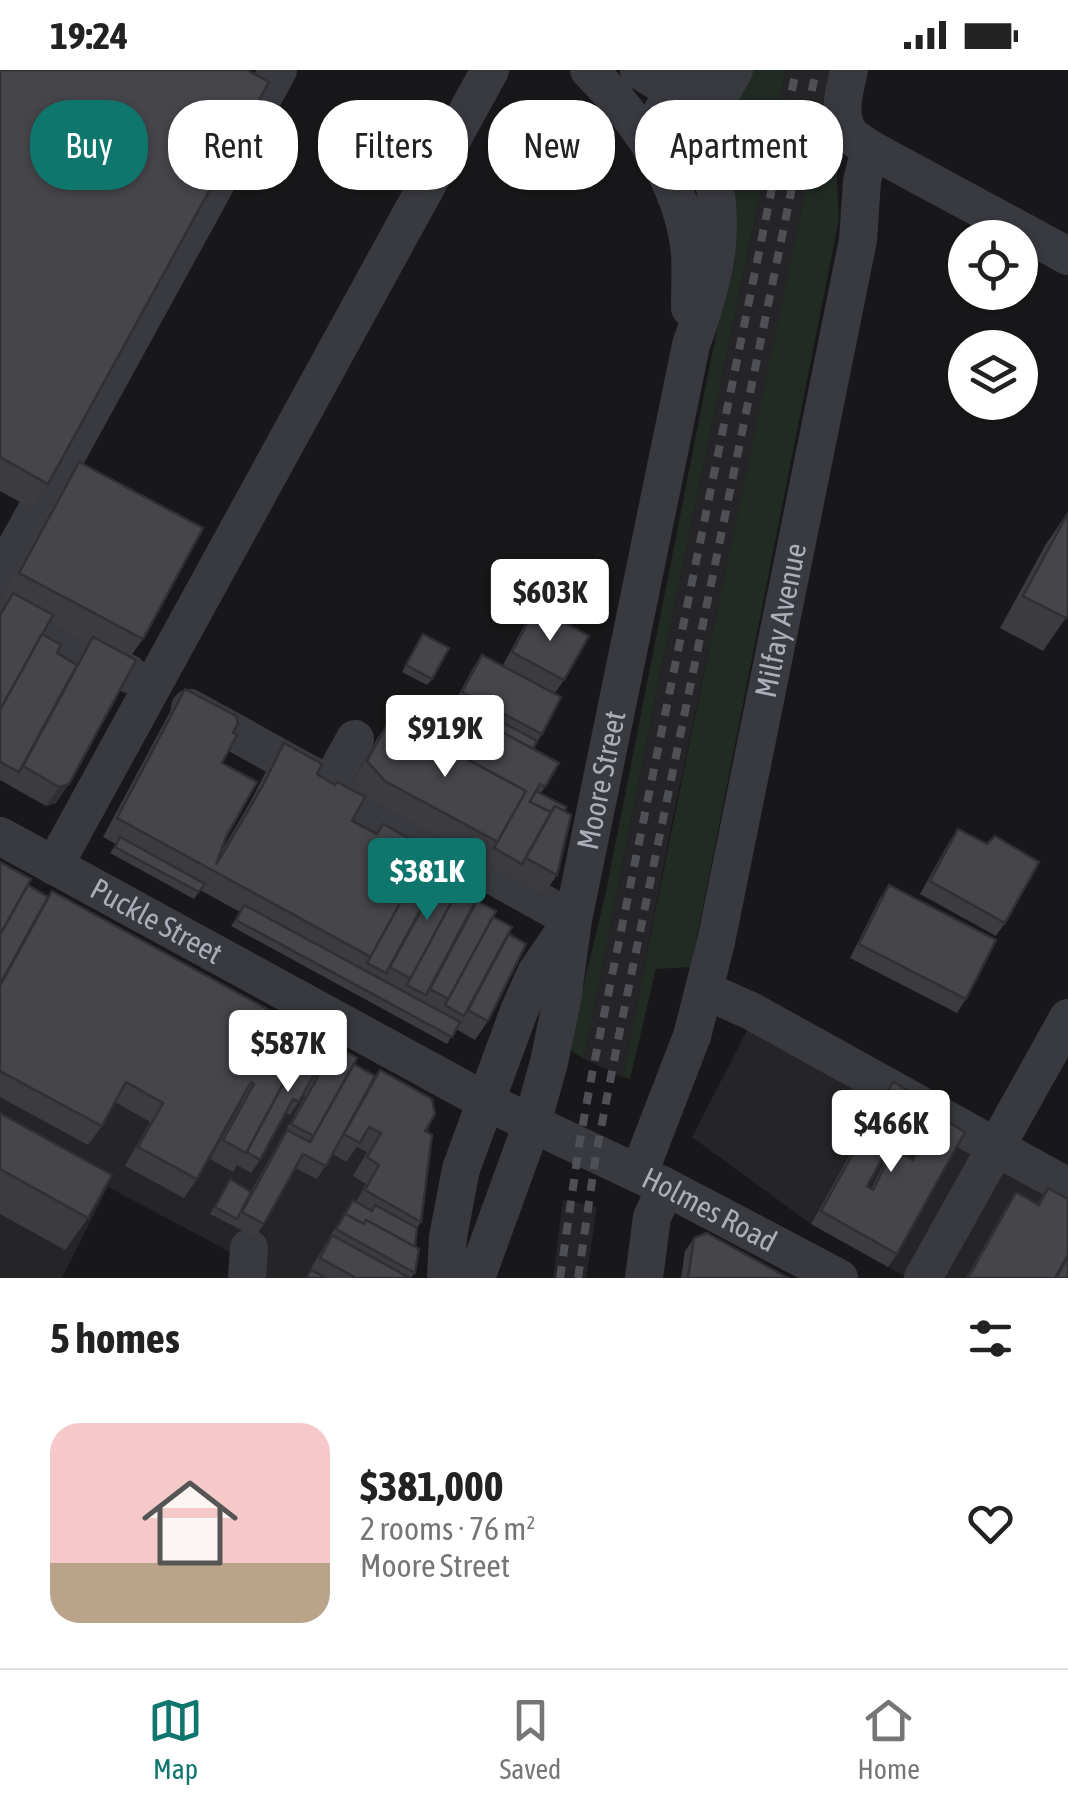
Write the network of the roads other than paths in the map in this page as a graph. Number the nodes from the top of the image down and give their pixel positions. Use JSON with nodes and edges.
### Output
{"nodes":[{"id":1,"x":278,"y":70,"type":"edge"},
{"id":2,"x":490,"y":70,"type":"edge"},
{"id":3,"x":590,"y":70,"type":"edge"},
{"id":4,"x":639,"y":70,"type":"edge"},
{"id":5,"x":734,"y":70,"type":"edge"},
{"id":6,"x":849,"y":70,"type":"edge"},
{"id":7,"x":685,"y":81,"type":"edge"},
{"id":8,"x":716,"y":100,"type":"edge"},
{"id":9,"x":635,"y":123,"type":"edge"},
{"id":10,"x":870,"y":149,"type":"junction"},
{"id":11,"x":673,"y":190,"type":"edge"},
{"id":12,"x":715,"y":190,"type":"edge"},
{"id":13,"x":1068,"y":256,"type":"edge"},
{"id":14,"x":690,"y":345,"type":"junction"},
{"id":15,"x":0,"y":576,"type":"edge"},
{"id":16,"x":0,"y":602,"type":"edge"},
{"id":17,"x":153,"y":687,"type":"junction"},
{"id":18,"x":355,"y":739,"type":"dead end"},
{"id":19,"x":330,"y":784,"type":"junction"},
{"id":20,"x":0,"y":836,"type":"edge"},
{"id":21,"x":54,"y":866,"type":"junction"},
{"id":22,"x":573,"y":920,"type":"junction"},
{"id":23,"x":704,"y":990,"type":"junction"},
{"id":24,"x":1068,"y":1018,"type":"edge"},
{"id":25,"x":486,"y":1101,"type":"junction"},
{"id":26,"x":532,"y":1124,"type":"junction"},
{"id":27,"x":579,"y":1146,"type":"joint"},
{"id":28,"x":996,"y":1148,"type":"junction"},
{"id":29,"x":653,"y":1180,"type":"junction"},
{"id":30,"x":1068,"y":1187,"type":"edge"},
{"id":31,"x":446,"y":1278,"type":"edge"},
{"id":32,"x":476,"y":1278,"type":"edge"},
{"id":33,"x":644,"y":1278,"type":"edge"},
{"id":34,"x":839,"y":1278,"type":"edge"},
{"id":35,"x":924,"y":1278,"type":"edge"}],
"edges":[{"from":1,"to":15,"type":"street"},
{"from":2,"to":17,"type":"street"},
{"from":3,"to":9,"type":"street","name":"Moore Street"},
{"from":4,"to":7,"type":"street","name":"Moore Street"},
{"from":5,"to":8,"type":"street"},
{"from":6,"to":10,"type":"street"},
{"from":10,"to":13,"type":"street"},
{"from":10,"to":23,"type":"street","name":"Milfay Avenue"},
{"from":11,"to":14,"type":"street","name":"Moore Street"},
{"from":12,"to":14,"type":"street","name":"Moore Street"},
{"from":14,"to":22,"type":"street","name":"Moore Street"},
{"from":16,"to":17,"type":"street"},
{"from":17,"to":19,"type":"street"},
{"from":17,"to":21,"type":"street"},
{"from":18,"to":19,"type":"street"},
{"from":19,"to":22,"type":"street"},
{"from":20,"to":21,"type":"street","name":"Puckle Street"},
{"from":21,"to":25,"type":"street","name":"Puckle Street"},
{"from":22,"to":25,"type":"street","name":"Moore Street"},
{"from":22,"to":26,"type":"street","name":"Moore Street"},
{"from":23,"to":28,"type":"street"},
{"from":23,"to":29,"type":"street","name":"Milfay Avenue"},
{"from":24,"to":28,"type":"street"},
{"from":25,"to":26,"type":"street","name":"Puckle Street"},
{"from":25,"to":31,"type":"street","name":"Moore Street"},
{"from":26,"to":27,"type":"street","name":"Puckle Street"},
{"from":26,"to":32,"type":"street","name":"Moore Street"},
{"from":27,"to":29,"type":"street","name":"Holmes Road"},
{"from":28,"to":30,"type":"street"},
{"from":28,"to":35,"type":"street"},
{"from":29,"to":33,"type":"street","name":"Milfay Avenue"},
{"from":29,"to":34,"type":"street","name":"Holmes Road"}]}
